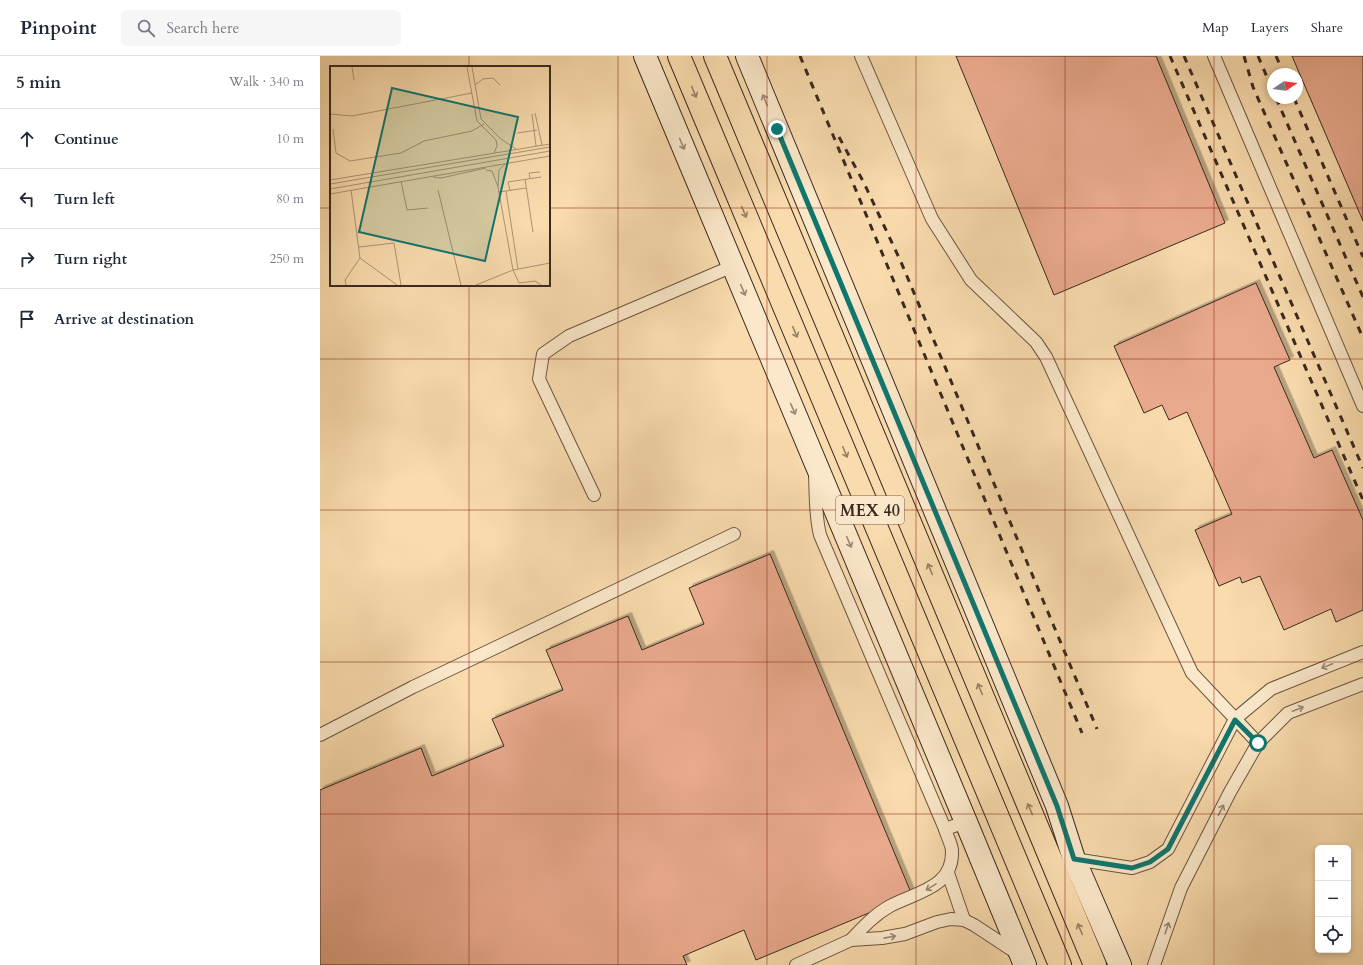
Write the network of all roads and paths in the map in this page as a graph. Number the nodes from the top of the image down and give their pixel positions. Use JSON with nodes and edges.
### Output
{"nodes":[{"id":1,"x":645,"y":56,"type":"edge"},
{"id":2,"x":679,"y":56,"type":"edge"},
{"id":3,"x":715,"y":56,"type":"edge"},
{"id":4,"x":747,"y":56,"type":"edge"},
{"id":5,"x":861,"y":56,"type":"edge"},
{"id":6,"x":1214,"y":56,"type":"edge"},
{"id":7,"x":733,"y":266,"type":"junction"},
{"id":8,"x":1363,"y":406,"type":"edge"},
{"id":9,"x":814,"y":460,"type":"junction"},
{"id":10,"x":594,"y":495,"type":"dead end"},
{"id":11,"x":734,"y":534,"type":"dead end"},
{"id":12,"x":1363,"y":652,"type":"edge"},
{"id":13,"x":1363,"y":684,"type":"edge"},
{"id":14,"x":1235,"y":720,"type":"junction"},
{"id":15,"x":320,"y":736,"type":"edge"},
{"id":16,"x":1258,"y":743,"type":"junction"},
{"id":17,"x":966,"y":822,"type":"junction"},
{"id":18,"x":945,"y":830,"type":"junction"},
{"id":19,"x":1074,"y":859,"type":"junction"},
{"id":20,"x":948,"y":873,"type":"junction"},
{"id":21,"x":964,"y":920,"type":"junction"},
{"id":22,"x":851,"y":940,"type":"junction"},
{"id":23,"x":1023,"y":960,"type":"edge"},
{"id":24,"x":818,"y":961,"type":"edge"},
{"id":25,"x":796,"y":965,"type":"edge"},
{"id":26,"x":1060,"y":965,"type":"edge"},
{"id":27,"x":1095,"y":965,"type":"edge"},
{"id":28,"x":1120,"y":965,"type":"edge"},
{"id":29,"x":1154,"y":965,"type":"edge"}],
"edges":[{"from":1,"to":7,"type":"street","one_way":true},
{"from":2,"to":26,"type":"highway","number":"MEX 40","one_way":true},
{"from":27,"to":3,"type":"highway","number":"MEX 40","one_way":true},
{"from":19,"to":4,"type":"street","one_way":true},
{"from":5,"to":14,"type":"lane"},
{"from":6,"to":8,"type":"lane"},
{"from":7,"to":9,"type":"street","one_way":true},
{"from":7,"to":10,"type":"lane"},
{"from":9,"to":17,"type":"street","one_way":true},
{"from":9,"to":18,"type":"lane"},
{"from":11,"to":15,"type":"lane"},
{"from":12,"to":14,"type":"lane","one_way":true},
{"from":16,"to":13,"type":"lane","one_way":true},
{"from":14,"to":16,"type":"lane"},
{"from":14,"to":19,"type":"lane"},
{"from":29,"to":16,"type":"lane","one_way":true},
{"from":17,"to":18,"type":"lane"},
{"from":17,"to":23,"type":"street"},
{"from":18,"to":20,"type":"lane"},
{"from":19,"to":28,"type":"street"},
{"from":20,"to":21,"type":"lane"},
{"from":20,"to":22,"type":"lane","one_way":true},
{"from":22,"to":21,"type":"lane","one_way":true},
{"from":21,"to":23,"type":"lane"},
{"from":22,"to":24,"type":"lane"},
{"from":24,"to":25,"type":"lane"}]}
